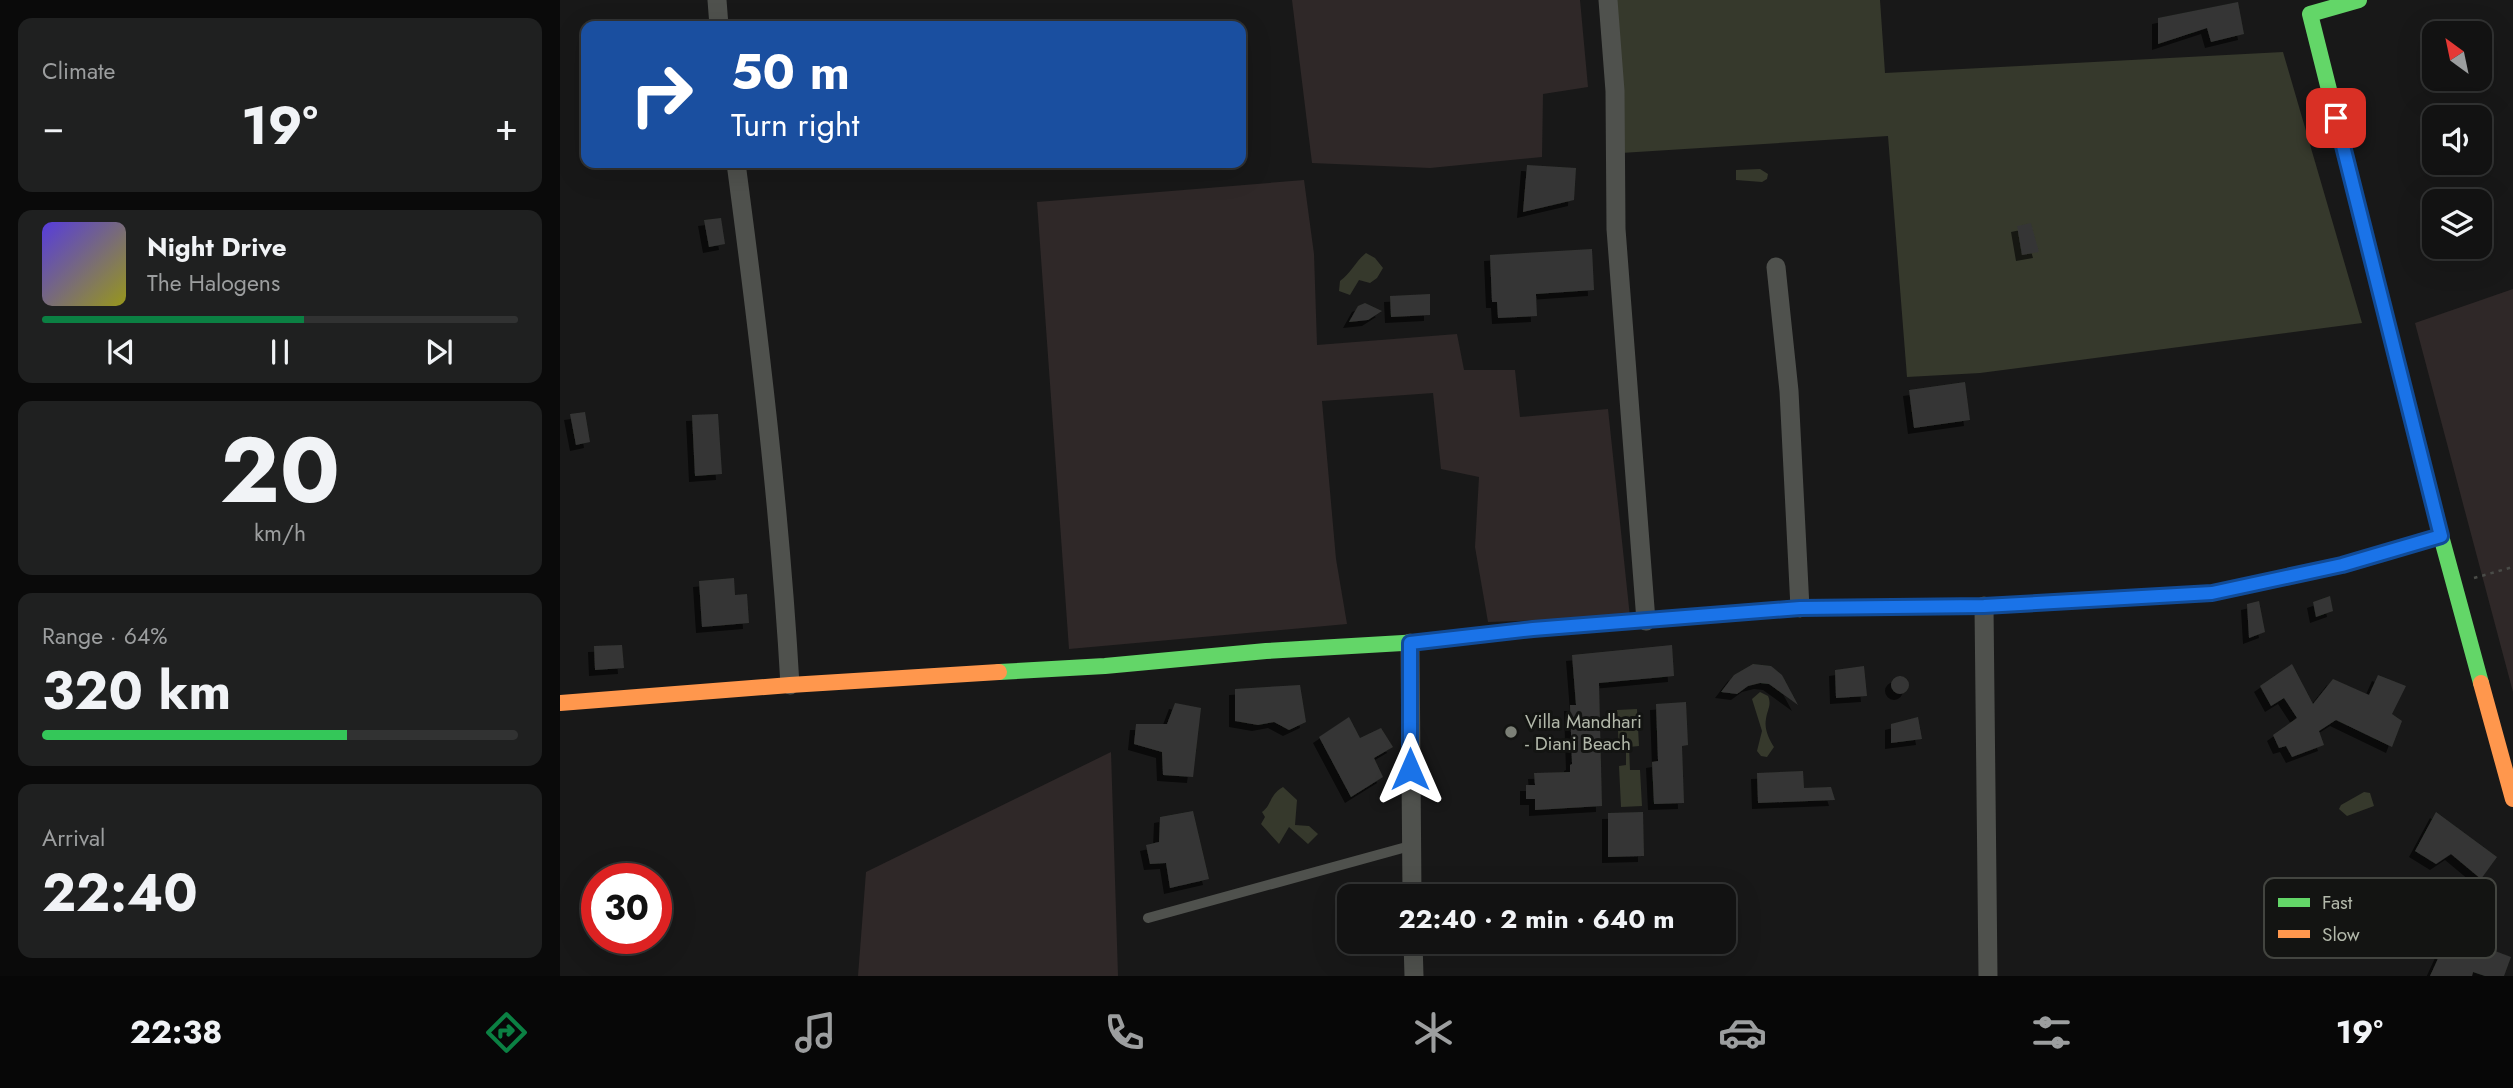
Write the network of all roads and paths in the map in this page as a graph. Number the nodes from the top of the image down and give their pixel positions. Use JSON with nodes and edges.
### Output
{"nodes":[{"id":1,"x":717,"y":0,"type":"edge"},
{"id":2,"x":1608,"y":0,"type":"edge"},
{"id":3,"x":2359,"y":0,"type":"edge"},
{"id":4,"x":2308,"y":7,"type":"edge"},
{"id":5,"x":719,"y":21,"type":"edge"},
{"id":6,"x":737,"y":168,"type":"edge"},
{"id":7,"x":1776,"y":267,"type":"dead end"},
{"id":8,"x":2441,"y":536,"type":"junction"},
{"id":9,"x":2513,"y":567,"type":"edge"},
{"id":10,"x":2454,"y":584,"type":"junction"},
{"id":11,"x":1984,"y":606,"type":"junction"},
{"id":12,"x":1800,"y":608,"type":"junction"},
{"id":13,"x":1646,"y":621,"type":"junction"},
{"id":14,"x":1410,"y":643,"type":"junction"},
{"id":15,"x":790,"y":685,"type":"junction"},
{"id":16,"x":560,"y":703,"type":"edge"},
{"id":17,"x":2513,"y":799,"type":"edge"},
{"id":18,"x":1410,"y":846,"type":"junction"},
{"id":19,"x":1412,"y":884,"type":"edge"},
{"id":20,"x":1148,"y":918,"type":"dead end"},
{"id":21,"x":1413,"y":954,"type":"edge"},
{"id":22,"x":1413,"y":976,"type":"edge"},
{"id":23,"x":1988,"y":976,"type":"edge"}],
"edges":[{"from":1,"to":5,"type":"street"},
{"from":2,"to":13,"type":"street"},
{"from":3,"to":4,"type":"street"},
{"from":4,"to":8,"type":"street"},
{"from":6,"to":15,"type":"street"},
{"from":7,"to":12,"type":"street"},
{"from":8,"to":10,"type":"street"},
{"from":8,"to":11,"type":"street"},
{"from":9,"to":10,"type":"path"},
{"from":10,"to":17,"type":"street"},
{"from":11,"to":12,"type":"street"},
{"from":11,"to":23,"type":"street"},
{"from":12,"to":13,"type":"street"},
{"from":13,"to":14,"type":"street"},
{"from":14,"to":15,"type":"street"},
{"from":14,"to":18,"type":"street"},
{"from":15,"to":16,"type":"street"},
{"from":18,"to":19,"type":"street"},
{"from":18,"to":20,"type":"lane"},
{"from":21,"to":22,"type":"street"}]}
